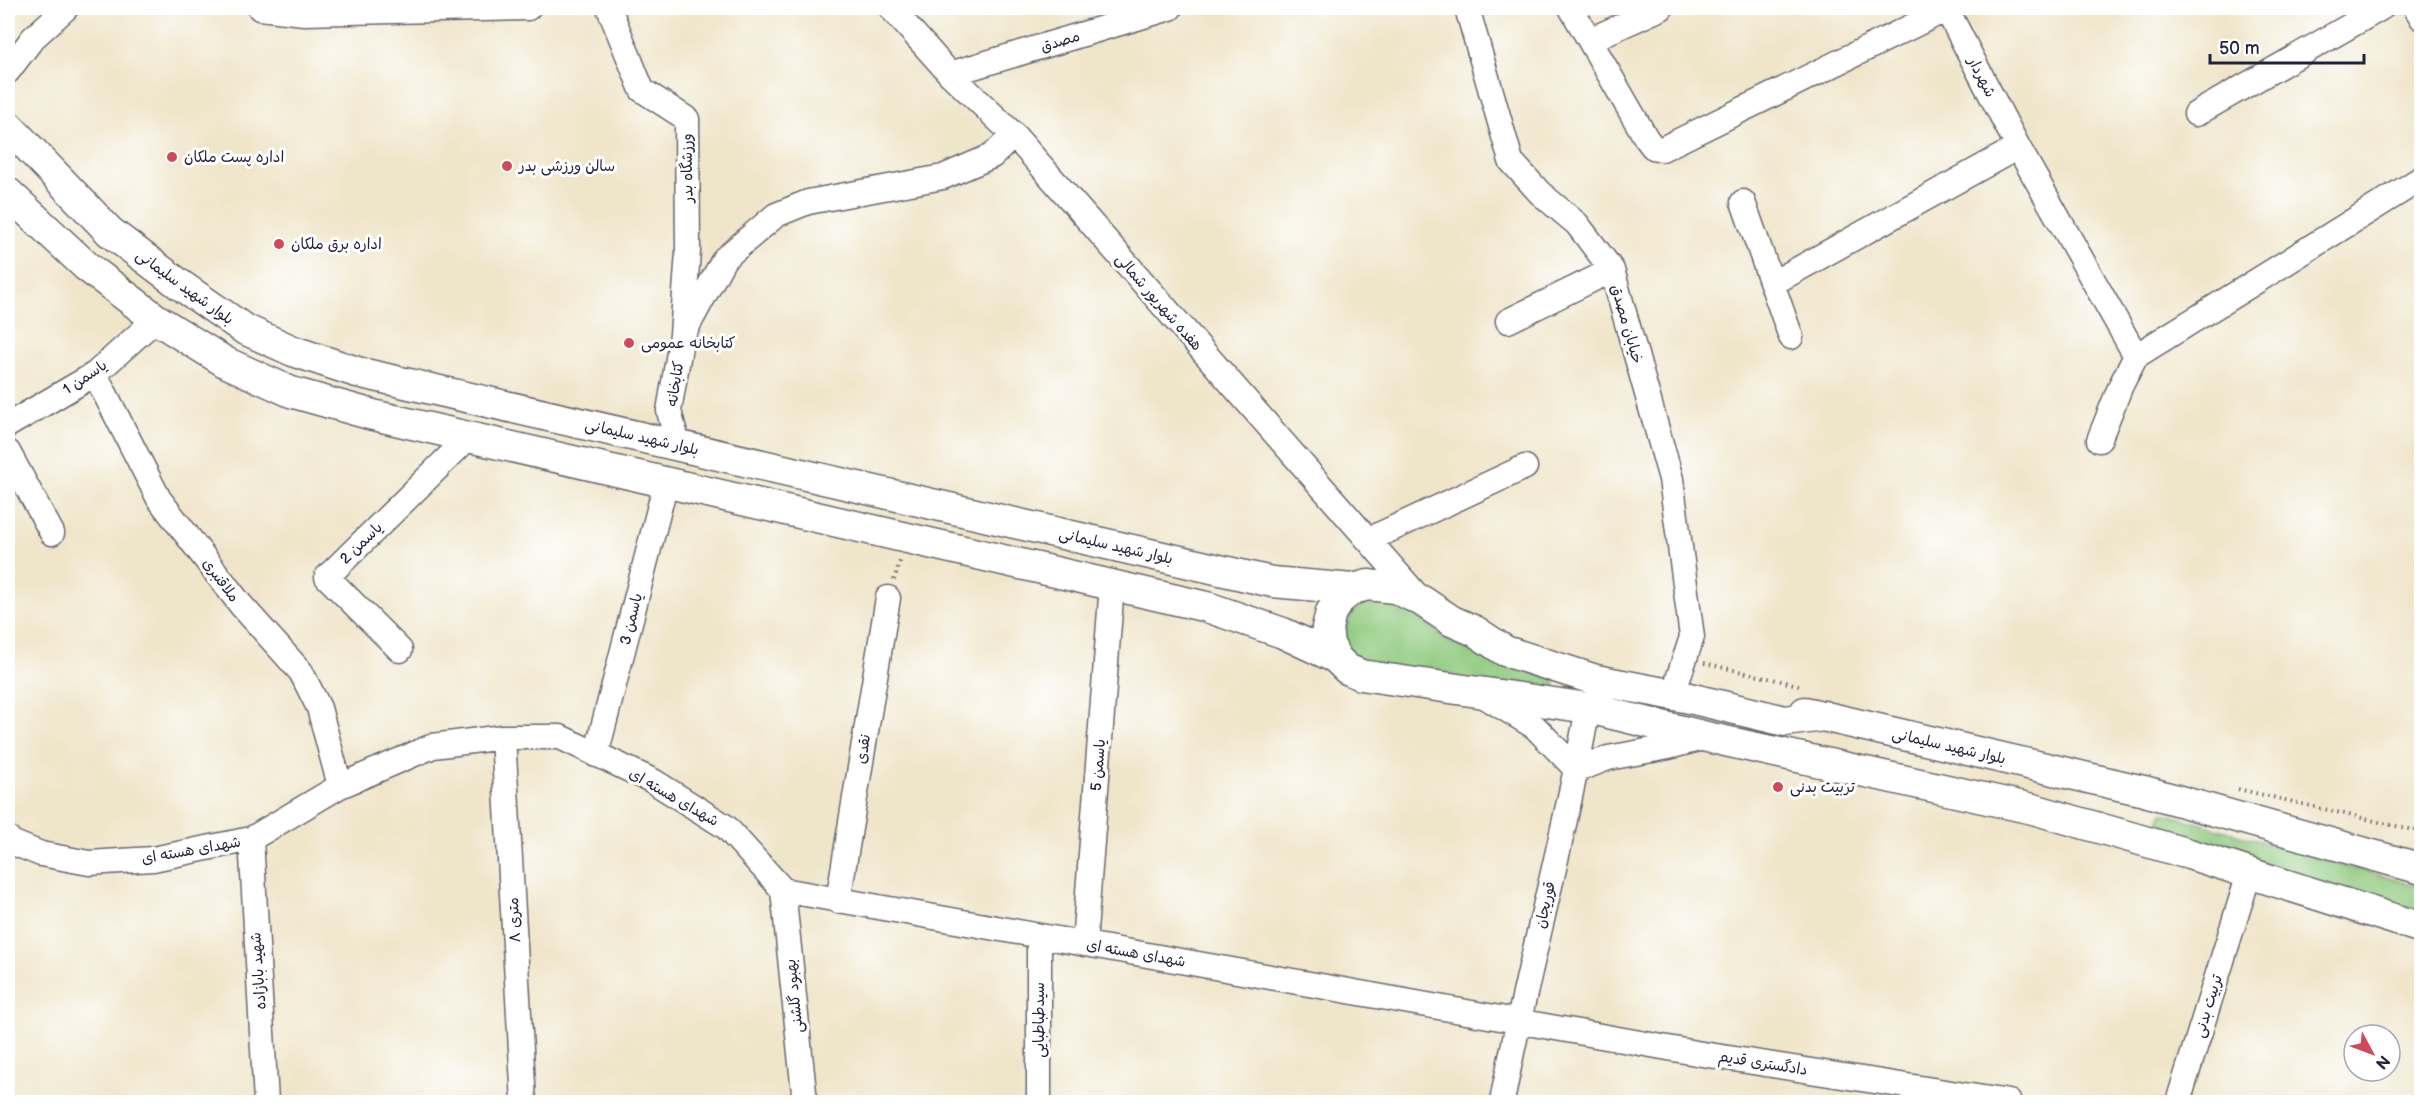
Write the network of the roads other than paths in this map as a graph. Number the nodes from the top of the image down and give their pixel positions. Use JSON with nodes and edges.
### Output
{"nodes":[{"id":1,"x":66,"y":8,"type":"edge"},
{"id":2,"x":260,"y":8,"type":"edge"},
{"id":3,"x":528,"y":8,"type":"edge"},
{"id":4,"x":609,"y":8,"type":"edge"},
{"id":5,"x":891,"y":8,"type":"edge"},
{"id":6,"x":1170,"y":8,"type":"edge"},
{"id":7,"x":1467,"y":8,"type":"edge"},
{"id":8,"x":1571,"y":8,"type":"edge"},
{"id":9,"x":1661,"y":8,"type":"edge"},
{"id":10,"x":1946,"y":8,"type":"edge"},
{"id":11,"x":2381,"y":8,"type":"edge"},
{"id":12,"x":2416,"y":8,"type":"edge"},
{"id":13,"x":379,"y":10,"type":"edge"},
{"id":14,"x":2421,"y":18,"type":"edge"},
{"id":15,"x":1590,"y":40,"type":"junction"},
{"id":16,"x":8,"y":71,"type":"edge"},
{"id":17,"x":950,"y":74,"type":"junction"},
{"id":18,"x":2196,"y":114,"type":"dead end"},
{"id":19,"x":8,"y":126,"type":"edge"},
{"id":20,"x":1014,"y":135,"type":"junction"},
{"id":21,"x":2018,"y":147,"type":"junction"},
{"id":22,"x":2421,"y":178,"type":"edge"},
{"id":23,"x":8,"y":193,"type":"edge"},
{"id":24,"x":1743,"y":202,"type":"dead end"},
{"id":25,"x":96,"y":217,"type":"junction"},
{"id":26,"x":69,"y":249,"type":"junction"},
{"id":27,"x":688,"y":251,"type":"joint"},
{"id":28,"x":1612,"y":270,"type":"junction"},
{"id":29,"x":1773,"y":283,"type":"junction"},
{"id":30,"x":156,"y":319,"type":"junction"},
{"id":31,"x":1508,"y":321,"type":"dead end"},
{"id":32,"x":682,"y":335,"type":"junction"},
{"id":33,"x":1791,"y":337,"type":"dead end"},
{"id":34,"x":2136,"y":356,"type":"junction"},
{"id":35,"x":95,"y":374,"type":"junction"},
{"id":36,"x":8,"y":425,"type":"edge"},
{"id":37,"x":469,"y":437,"type":"junction"},
{"id":38,"x":2099,"y":440,"type":"dead end"},
{"id":39,"x":678,"y":445,"type":"junction"},
{"id":40,"x":8,"y":452,"type":"edge"},
{"id":41,"x":1524,"y":467,"type":"dead end"},
{"id":42,"x":666,"y":482,"type":"junction"},
{"id":43,"x":52,"y":533,"type":"dead end"},
{"id":44,"x":1368,"y":540,"type":"junction"},
{"id":45,"x":1112,"y":585,"type":"junction"},
{"id":46,"x":1353,"y":589,"type":"junction"},
{"id":47,"x":888,"y":598,"type":"road end"},
{"id":48,"x":1422,"y":601,"type":"junction"},
{"id":49,"x":1475,"y":630,"type":"junction"},
{"id":50,"x":400,"y":650,"type":"dead end"},
{"id":51,"x":1336,"y":658,"type":"junction"},
{"id":52,"x":1678,"y":679,"type":"junction"},
{"id":53,"x":1479,"y":693,"type":"junction"},
{"id":54,"x":1592,"y":694,"type":"junction"},
{"id":55,"x":1824,"y":716,"type":"junction"},
{"id":56,"x":503,"y":737,"type":"junction"},
{"id":57,"x":1707,"y":737,"type":"junction"},
{"id":58,"x":596,"y":755,"type":"junction"},
{"id":59,"x":1577,"y":770,"type":"junction"},
{"id":60,"x":340,"y":786,"type":"junction"},
{"id":61,"x":8,"y":838,"type":"edge"},
{"id":62,"x":250,"y":839,"type":"junction"},
{"id":63,"x":2421,"y":869,"type":"edge"},
{"id":64,"x":2249,"y":874,"type":"junction"},
{"id":65,"x":783,"y":890,"type":"junction"},
{"id":66,"x":838,"y":901,"type":"junction"},
{"id":67,"x":2421,"y":928,"type":"edge"},
{"id":68,"x":1039,"y":937,"type":"junction"},
{"id":69,"x":1084,"y":944,"type":"junction"},
{"id":70,"x":1517,"y":1021,"type":"junction"},
{"id":71,"x":266,"y":1102,"type":"edge"},
{"id":72,"x":524,"y":1102,"type":"edge"},
{"id":73,"x":805,"y":1102,"type":"edge"},
{"id":74,"x":1039,"y":1102,"type":"edge"},
{"id":75,"x":1502,"y":1102,"type":"edge"},
{"id":76,"x":2009,"y":1102,"type":"edge"},
{"id":77,"x":2178,"y":1102,"type":"edge"}],
"edges":[{"from":1,"to":16,"type":"street"},
{"from":2,"to":13,"type":"street"},
{"from":3,"to":13,"type":"street"},
{"from":4,"to":27,"type":"street","name":"ورزشگاه بدر"},
{"from":5,"to":17,"type":"street","name":"هفده شهریور شمالی"},
{"from":6,"to":17,"type":"street","name":"مصدق"},
{"from":7,"to":28,"type":"street","name":"خیابان مصدق"},
{"from":8,"to":15,"type":"street"},
{"from":9,"to":15,"type":"street"},
{"from":10,"to":15,"type":"street"},
{"from":10,"to":21,"type":"street","name":"شهردار"},
{"from":11,"to":18,"type":"street"},
{"from":12,"to":14,"type":"street"},
{"from":17,"to":20,"type":"street","name":"هفده شهریور شمالی"},
{"from":19,"to":25,"type":"main road","name":"بلوار شهید سلیمانی"},
{"from":20,"to":32,"type":"street"},
{"from":20,"to":44,"type":"street","name":"هفده شهریور شمالی"},
{"from":21,"to":29,"type":"street"},
{"from":21,"to":34,"type":"street","name":"شهردار"},
{"from":22,"to":34,"type":"street"},
{"from":23,"to":26,"type":"main road"},
{"from":24,"to":29,"type":"street"},
{"from":25,"to":26,"type":"main road"},
{"from":25,"to":39,"type":"main road","name":"بلوار شهید سلیمانی"},
{"from":26,"to":30,"type":"main road"},
{"from":27,"to":32,"type":"street","name":"کتابخانه"},
{"from":28,"to":31,"type":"street"},
{"from":28,"to":52,"type":"street","name":"خیابان مصدق"},
{"from":29,"to":33,"type":"street"},
{"from":30,"to":35,"type":"street","name":"یاسمن 1"},
{"from":30,"to":37,"type":"main road"},
{"from":32,"to":39,"type":"street","name":"کتابخانه"},
{"from":34,"to":38,"type":"street"},
{"from":35,"to":36,"type":"street","name":"یاسمن 1"},
{"from":35,"to":60,"type":"street","name":"ملاقنبری"},
{"from":37,"to":42,"type":"main road"},
{"from":37,"to":50,"type":"street","name":"یاسمن 2"},
{"from":39,"to":46,"type":"main road","name":"بلوار شهید سلیمانی"},
{"from":40,"to":43,"type":"street"},
{"from":41,"to":44,"type":"street"},
{"from":42,"to":45,"type":"main road"},
{"from":42,"to":58,"type":"street","name":"یاسمن 3"},
{"from":44,"to":48,"type":"street","name":"هفده شهریور شمالی"},
{"from":45,"to":51,"type":"main road"},
{"from":45,"to":69,"type":"street","name":"یاسمن 5"},
{"from":46,"to":48,"type":"main road","name":"بلوار شهید سلیمانی"},
{"from":46,"to":51,"type":"main road"},
{"from":47,"to":66,"type":"street","name":"نقدی"},
{"from":48,"to":49,"type":"main road","name":"بلوار شهید سلیمانی"},
{"from":49,"to":52,"type":"main road","name":"بلوار شهید سلیمانی"},
{"from":49,"to":54,"type":"main road"},
{"from":51,"to":53,"type":"main road"},
{"from":52,"to":55,"type":"main road","name":"بلوار شهید سلیمانی"},
{"from":53,"to":54,"type":"main road"},
{"from":53,"to":59,"type":"street"},
{"from":54,"to":55,"type":"main road"},
{"from":54,"to":57,"type":"main road"},
{"from":54,"to":59,"type":"street","name":"قوریجان"},
{"from":55,"to":63,"type":"main road","name":"بلوار شهید سلیمانی"},
{"from":56,"to":58,"type":"street","name":"شهدای هسته ای"},
{"from":56,"to":60,"type":"street","name":"شهدای هسته ای"},
{"from":56,"to":72,"type":"street","name":"۸ متری"},
{"from":57,"to":59,"type":"street"},
{"from":57,"to":64,"type":"main road"},
{"from":58,"to":65,"type":"street","name":"شهدای هسته ای"},
{"from":59,"to":70,"type":"street","name":"قوریجان"},
{"from":60,"to":62,"type":"street","name":"شهدای هسته ای"},
{"from":61,"to":62,"type":"street","name":"شهدای هسته ای"},
{"from":62,"to":71,"type":"street","name":"شهید بابازاده"},
{"from":64,"to":67,"type":"main road"},
{"from":64,"to":77,"type":"street","name":"تربیت بدنی"},
{"from":65,"to":66,"type":"street","name":"شهدای هسته ای"},
{"from":65,"to":73,"type":"street","name":"بهبود گلشنی"},
{"from":66,"to":68,"type":"street","name":"شهدای هسته ای"},
{"from":68,"to":69,"type":"street","name":"شهدای هسته ای"},
{"from":68,"to":74,"type":"street","name":"سیدطباطبایی"},
{"from":69,"to":70,"type":"street","name":"شهدای هسته ای"},
{"from":70,"to":75,"type":"street","name":"قوریجان"},
{"from":70,"to":76,"type":"street","name":"دادگستری قدیم"}]}
